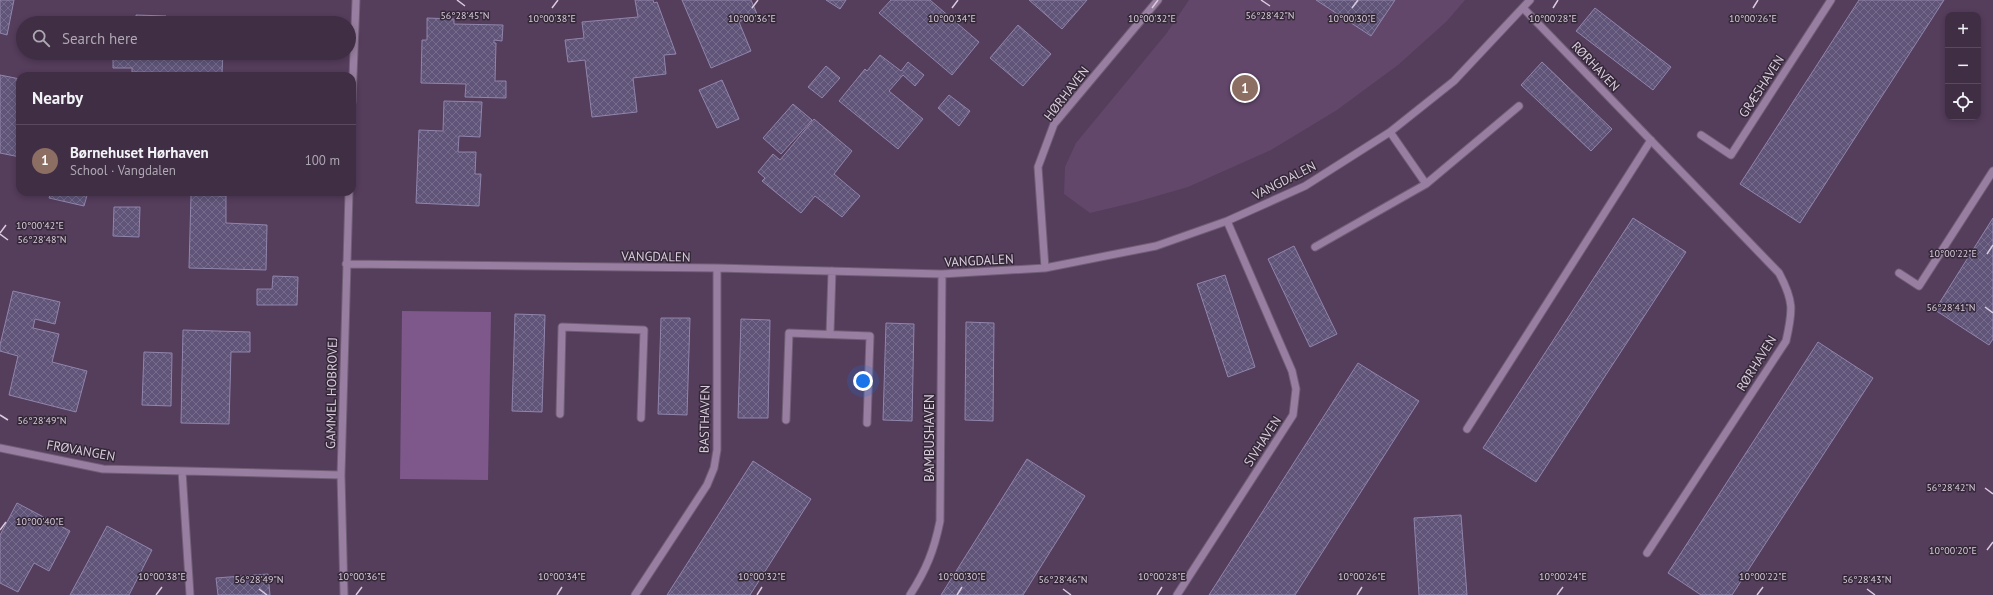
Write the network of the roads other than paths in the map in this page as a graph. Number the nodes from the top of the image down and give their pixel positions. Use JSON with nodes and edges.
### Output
{"nodes":[{"id":1,"x":356,"y":0,"type":"edge"},
{"id":2,"x":1158,"y":0,"type":"edge"},
{"id":3,"x":1530,"y":0,"type":"edge"},
{"id":4,"x":1831,"y":0,"type":"edge"},
{"id":5,"x":1524,"y":9,"type":"junction"},
{"id":6,"x":355,"y":16,"type":"edge"},
{"id":7,"x":354,"y":60,"type":"edge"},
{"id":8,"x":353,"y":72,"type":"edge"},
{"id":9,"x":1519,"y":106,"type":"dead end"},
{"id":10,"x":1390,"y":132,"type":"junction"},
{"id":11,"x":1701,"y":135,"type":"dead end"},
{"id":12,"x":1651,"y":140,"type":"junction"},
{"id":13,"x":1993,"y":171,"type":"edge"},
{"id":14,"x":1426,"y":184,"type":"junction"},
{"id":15,"x":349,"y":196,"type":"edge"},
{"id":16,"x":1227,"y":221,"type":"junction"},
{"id":17,"x":1315,"y":247,"type":"dead end"},
{"id":18,"x":346,"y":264,"type":"junction"},
{"id":19,"x":717,"y":268,"type":"junction"},
{"id":20,"x":1045,"y":268,"type":"junction"},
{"id":21,"x":832,"y":271,"type":"junction"},
{"id":22,"x":1899,"y":273,"type":"dead end"},
{"id":23,"x":942,"y":274,"type":"junction"},
{"id":24,"x":830,"y":334,"type":"junction"},
{"id":25,"x":560,"y":414,"type":"dead end"},
{"id":26,"x":641,"y":418,"type":"dead end"},
{"id":27,"x":786,"y":420,"type":"dead end"},
{"id":28,"x":867,"y":423,"type":"dead end"},
{"id":29,"x":1468,"y":428,"type":"dead end"},
{"id":30,"x":0,"y":448,"type":"edge"},
{"id":31,"x":182,"y":470,"type":"junction"},
{"id":32,"x":341,"y":474,"type":"junction"},
{"id":33,"x":1648,"y":552,"type":"dead end"},
{"id":34,"x":190,"y":595,"type":"edge"},
{"id":35,"x":344,"y":595,"type":"edge"},
{"id":36,"x":635,"y":595,"type":"edge"},
{"id":37,"x":910,"y":595,"type":"edge"},
{"id":38,"x":1177,"y":595,"type":"edge"}],
"edges":[{"from":1,"to":6,"type":"street"},
{"from":2,"to":20,"type":"street","name":"HØRHAVEN"},
{"from":3,"to":5,"type":"street","name":"VANGDALEN"},
{"from":4,"to":11,"type":"street","name":"GRÆSHAVEN"},
{"from":5,"to":10,"type":"street","name":"VANGDALEN"},
{"from":5,"to":12,"type":"street","name":"RØRHAVEN"},
{"from":7,"to":8,"type":"street"},
{"from":9,"to":14,"type":"street"},
{"from":10,"to":14,"type":"street"},
{"from":10,"to":16,"type":"street","name":"VANGDALEN"},
{"from":12,"to":29,"type":"street"},
{"from":12,"to":33,"type":"street","name":"RØRHAVEN"},
{"from":13,"to":22,"type":"street"},
{"from":14,"to":17,"type":"street"},
{"from":15,"to":18,"type":"street","name":"GAMMEL HOBROVEJ"},
{"from":16,"to":20,"type":"street","name":"VANGDALEN"},
{"from":16,"to":38,"type":"street","name":"SIVHAVEN"},
{"from":18,"to":19,"type":"street","name":"VANGDALEN"},
{"from":18,"to":32,"type":"street","name":"GAMMEL HOBROVEJ"},
{"from":19,"to":21,"type":"street","name":"VANGDALEN"},
{"from":19,"to":36,"type":"street","name":"BASTHAVEN"},
{"from":20,"to":23,"type":"street","name":"VANGDALEN"},
{"from":21,"to":23,"type":"street","name":"VANGDALEN"},
{"from":21,"to":24,"type":"street"},
{"from":23,"to":37,"type":"street","name":"BAMBUSHAVEN"},
{"from":24,"to":27,"type":"street"},
{"from":24,"to":28,"type":"street"},
{"from":25,"to":26,"type":"street"},
{"from":30,"to":31,"type":"street","name":"FRØVANGEN"},
{"from":31,"to":32,"type":"street","name":"FRØVANGEN"},
{"from":31,"to":34,"type":"street"},
{"from":32,"to":35,"type":"street","name":"GAMMEL HOBROVEJ"}]}
